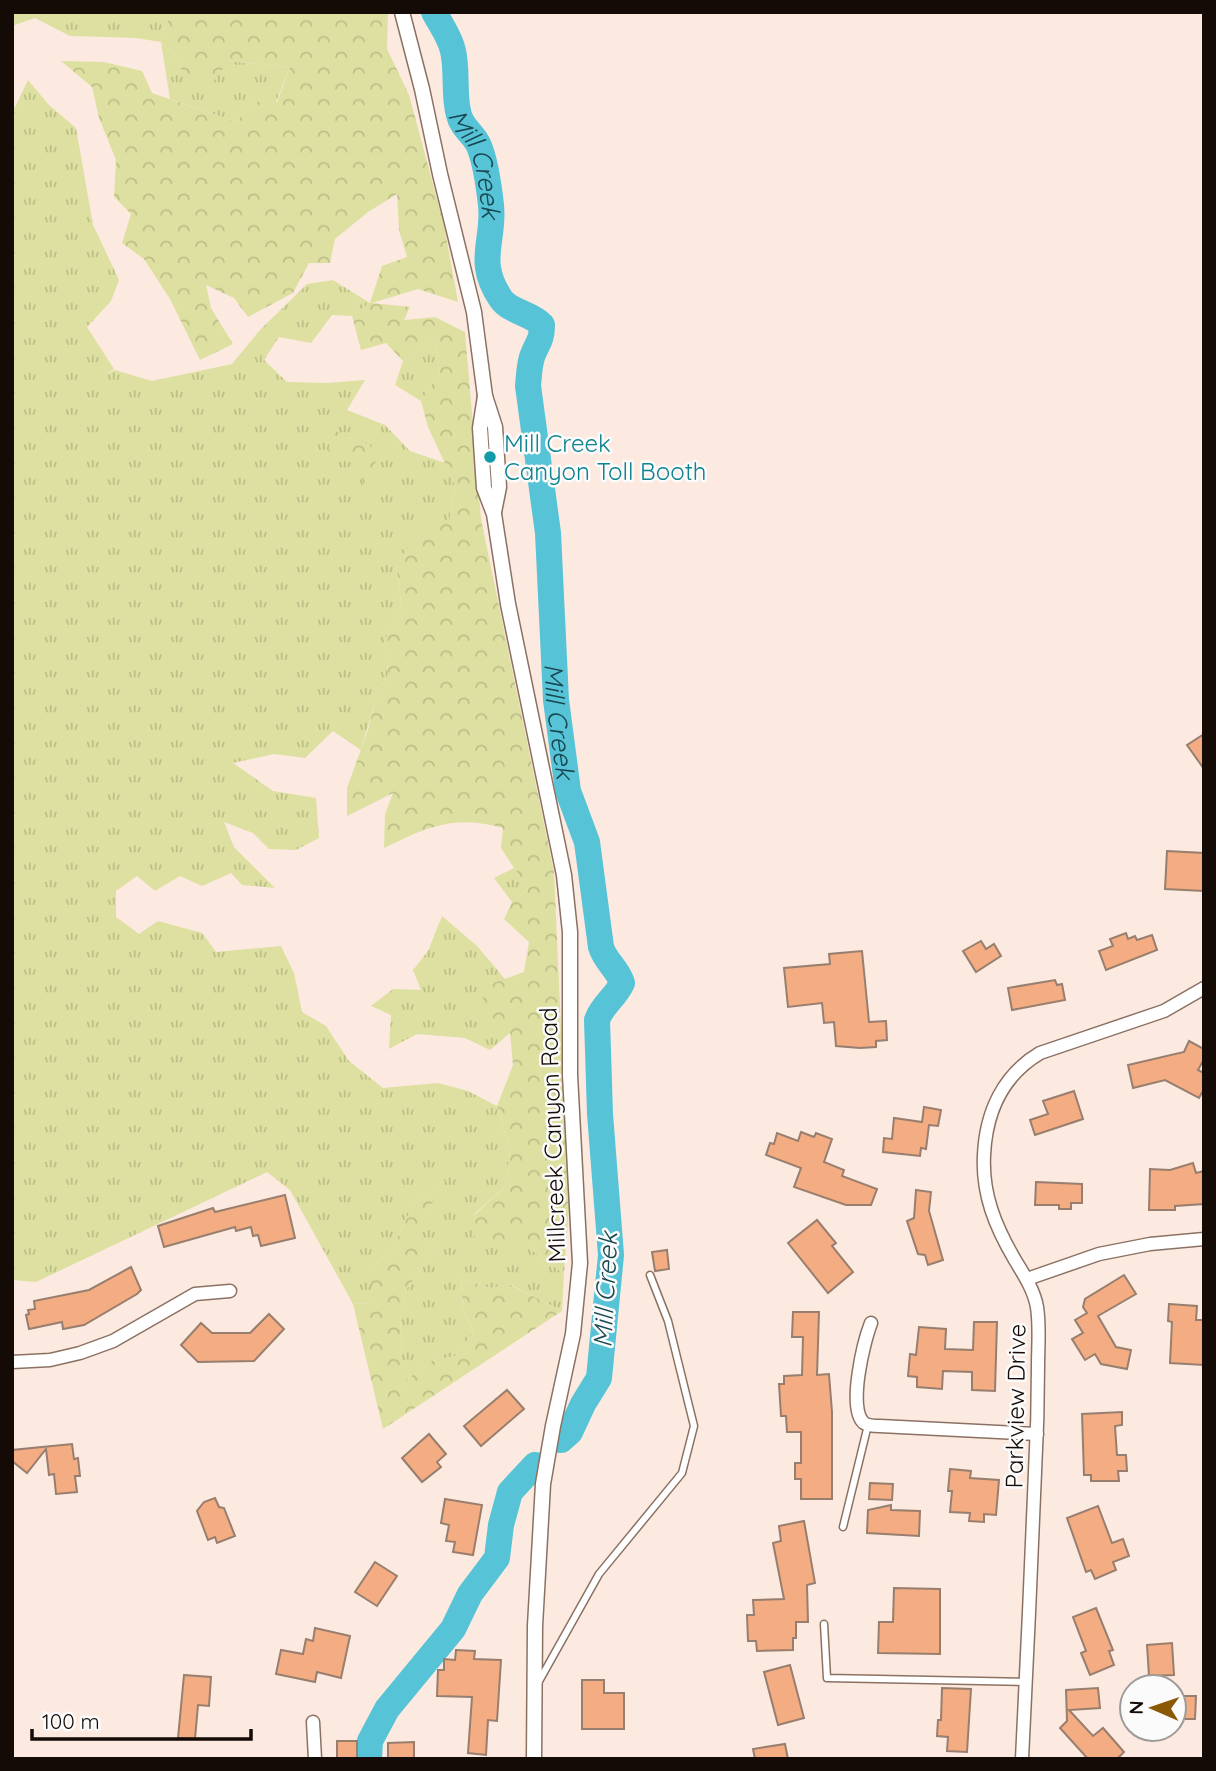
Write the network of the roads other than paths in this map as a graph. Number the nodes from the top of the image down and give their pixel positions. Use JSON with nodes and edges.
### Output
{"nodes":[{"id":1,"x":402,"y":12,"type":"edge"},
{"id":2,"x":1204,"y":988,"type":"edge"},
{"id":3,"x":1204,"y":1239,"type":"edge"},
{"id":4,"x":650,"y":1275,"type":"dead end"},
{"id":5,"x":1027,"y":1279,"type":"junction"},
{"id":6,"x":230,"y":1292,"type":"dead end"},
{"id":7,"x":871,"y":1323,"type":"dead end"},
{"id":8,"x":12,"y":1362,"type":"edge"},
{"id":9,"x":868,"y":1424,"type":"junction"},
{"id":10,"x":1037,"y":1434,"type":"junction"},
{"id":11,"x":843,"y":1527,"type":"dead end"},
{"id":12,"x":824,"y":1624,"type":"dead end"},
{"id":13,"x":1026,"y":1682,"type":"junction"},
{"id":14,"x":534,"y":1691,"type":"junction"},
{"id":15,"x":313,"y":1722,"type":"dead end"},
{"id":16,"x":314,"y":1759,"type":"edge"},
{"id":17,"x":534,"y":1759,"type":"edge"},
{"id":18,"x":1022,"y":1759,"type":"edge"}],
"edges":[{"from":1,"to":14,"type":"street","name":"Millcreek Canyon Road"},
{"from":2,"to":5,"type":"street","name":"Parkview Drive"},
{"from":3,"to":5,"type":"street"},
{"from":4,"to":14,"type":"lane"},
{"from":5,"to":10,"type":"street","name":"Parkview Drive"},
{"from":6,"to":8,"type":"street"},
{"from":7,"to":9,"type":"street"},
{"from":9,"to":10,"type":"street"},
{"from":9,"to":11,"type":"lane"},
{"from":10,"to":13,"type":"street","name":"Parkview Drive"},
{"from":12,"to":13,"type":"lane"},
{"from":13,"to":18,"type":"street","name":"Parkview Drive"},
{"from":14,"to":17,"type":"street","name":"Millcreek Canyon Road"},
{"from":15,"to":16,"type":"street"}]}
